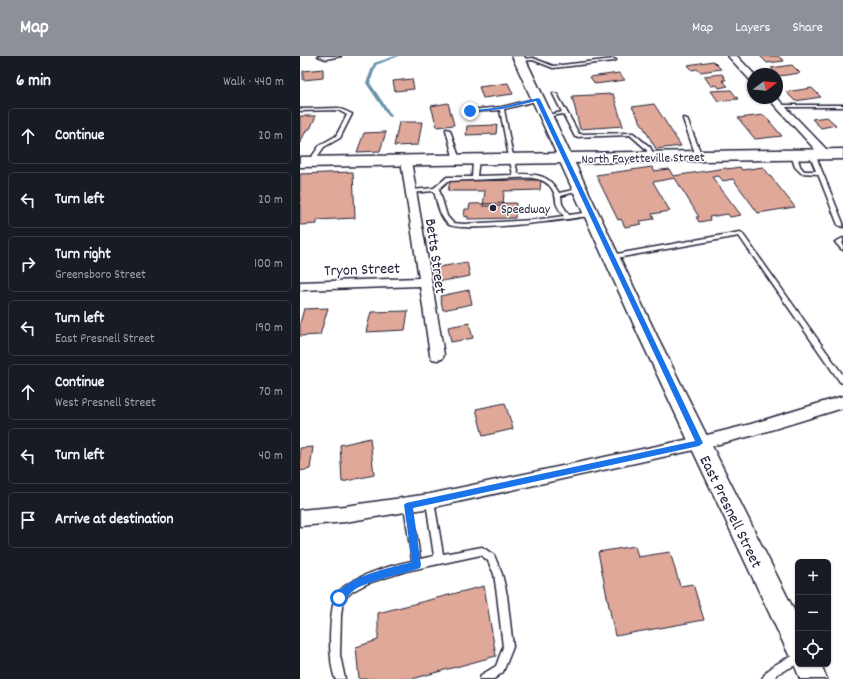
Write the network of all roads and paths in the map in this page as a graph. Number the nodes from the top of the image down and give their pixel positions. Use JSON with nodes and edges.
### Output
{"nodes":[{"id":1,"x":320,"y":56,"type":"edge"},
{"id":2,"x":339,"y":56,"type":"edge"},
{"id":3,"x":732,"y":56,"type":"edge"},
{"id":4,"x":518,"y":58,"type":"edge"},
{"id":5,"x":614,"y":60,"type":"dead end"},
{"id":6,"x":747,"y":72,"type":"edge"},
{"id":7,"x":555,"y":94,"type":"dead end"},
{"id":8,"x":538,"y":99,"type":"junction"},
{"id":9,"x":780,"y":106,"type":"joint"},
{"id":10,"x":843,"y":106,"type":"edge"},
{"id":11,"x":502,"y":108,"type":"junction"},
{"id":12,"x":300,"y":110,"type":"edge"},
{"id":13,"x":470,"y":111,"type":"dead end"},
{"id":14,"x":564,"y":113,"type":"junction"},
{"id":15,"x":546,"y":116,"type":"junction"},
{"id":16,"x":685,"y":119,"type":"dead end"},
{"id":17,"x":448,"y":130,"type":"dead end"},
{"id":18,"x":794,"y":154,"type":"junction"},
{"id":19,"x":819,"y":154,"type":"junction"},
{"id":20,"x":843,"y":154,"type":"edge"},
{"id":21,"x":699,"y":156,"type":"junction"},
{"id":22,"x":652,"y":157,"type":"junction"},
{"id":23,"x":565,"y":158,"type":"junction"},
{"id":24,"x":513,"y":159,"type":"junction"},
{"id":25,"x":457,"y":160,"type":"junction"},
{"id":26,"x":476,"y":160,"type":"junction"},
{"id":27,"x":406,"y":161,"type":"junction"},
{"id":28,"x":305,"y":162,"type":"edge"},
{"id":29,"x":820,"y":173,"type":"junction"},
{"id":30,"x":516,"y":176,"type":"junction"},
{"id":31,"x":474,"y":178,"type":"junction"},
{"id":32,"x":436,"y":189,"type":"junction"},
{"id":33,"x":580,"y":189,"type":"junction"},
{"id":34,"x":412,"y":192,"type":"junction"},
{"id":35,"x":558,"y":195,"type":"junction"},
{"id":36,"x":591,"y":214,"type":"junction"},
{"id":37,"x":568,"y":217,"type":"junction"},
{"id":38,"x":843,"y":225,"type":"edge"},
{"id":39,"x":843,"y":240,"type":"edge"},
{"id":40,"x":843,"y":248,"type":"edge"},
{"id":41,"x":611,"y":257,"type":"junction"},
{"id":42,"x":424,"y":282,"type":"junction"},
{"id":43,"x":300,"y":286,"type":"edge"},
{"id":44,"x":437,"y":355,"type":"dead end"},
{"id":45,"x":843,"y":380,"type":"edge"},
{"id":46,"x":843,"y":402,"type":"edge"},
{"id":47,"x":699,"y":443,"type":"junction"},
{"id":48,"x":430,"y":501,"type":"junction"},
{"id":49,"x":408,"y":505,"type":"junction"},
{"id":50,"x":300,"y":518,"type":"edge"},
{"id":51,"x":439,"y":559,"type":"junction"},
{"id":52,"x":417,"y":565,"type":"junction"},
{"id":53,"x":795,"y":640,"type":"edge"},
{"id":54,"x":795,"y":660,"type":"edge"},
{"id":55,"x":808,"y":667,"type":"edge"},
{"id":56,"x":340,"y":679,"type":"edge"},
{"id":57,"x":485,"y":679,"type":"edge"},
{"id":58,"x":767,"y":679,"type":"edge"},
{"id":59,"x":814,"y":679,"type":"edge"}],
"edges":[{"from":1,"to":2,"type":"lane"},
{"from":3,"to":6,"type":"street"},
{"from":4,"to":5,"type":"lane"},
{"from":4,"to":8,"type":"main road","name":"East Presnell Street"},
{"from":7,"to":14,"type":"lane"},
{"from":8,"to":11,"type":"lane"},
{"from":8,"to":15,"type":"main road","name":"East Presnell Street"},
{"from":9,"to":10,"type":"lane"},
{"from":9,"to":19,"type":"street"},
{"from":11,"to":13,"type":"lane"},
{"from":11,"to":24,"type":"lane"},
{"from":12,"to":28,"type":"lane"},
{"from":14,"to":15,"type":"lane"},
{"from":14,"to":22,"type":"lane"},
{"from":15,"to":23,"type":"main road","name":"East Presnell Street"},
{"from":16,"to":21,"type":"lane"},
{"from":17,"to":25,"type":"lane"},
{"from":18,"to":19,"type":"main road","name":"North Fayetteville Street"},
{"from":18,"to":21,"type":"main road","name":"North Fayetteville Street"},
{"from":18,"to":29,"type":"lane"},
{"from":19,"to":20,"type":"main road","name":"North Fayetteville Street"},
{"from":19,"to":29,"type":"lane"},
{"from":21,"to":22,"type":"main road","name":"North Fayetteville Street"},
{"from":22,"to":23,"type":"main road","name":"North Fayetteville Street"},
{"from":23,"to":24,"type":"main road","name":"North Fayetteville Street"},
{"from":23,"to":33,"type":"main road","name":"East Presnell Street"},
{"from":24,"to":26,"type":"main road","name":"North Fayetteville Street"},
{"from":24,"to":30,"type":"lane"},
{"from":25,"to":26,"type":"main road","name":"North Fayetteville Street"},
{"from":25,"to":27,"type":"main road","name":"North Fayetteville Street"},
{"from":26,"to":31,"type":"lane"},
{"from":27,"to":28,"type":"main road","name":"North Fayetteville Street"},
{"from":27,"to":34,"type":"street","name":"Betts Street"},
{"from":29,"to":38,"type":"lane"},
{"from":30,"to":31,"type":"lane"},
{"from":30,"to":35,"type":"lane"},
{"from":31,"to":32,"type":"lane"},
{"from":32,"to":34,"type":"lane"},
{"from":32,"to":37,"type":"lane"},
{"from":33,"to":35,"type":"lane"},
{"from":33,"to":36,"type":"main road","name":"East Presnell Street"},
{"from":34,"to":42,"type":"street","name":"Betts Street"},
{"from":35,"to":37,"type":"lane"},
{"from":36,"to":37,"type":"lane"},
{"from":36,"to":41,"type":"main road","name":"East Presnell Street"},
{"from":39,"to":40,"type":"lane"},
{"from":41,"to":45,"type":"lane"},
{"from":41,"to":47,"type":"main road","name":"East Presnell Street"},
{"from":42,"to":43,"type":"street","name":"Tryon Street"},
{"from":42,"to":44,"type":"street","name":"Betts Street"},
{"from":46,"to":47,"type":"street"},
{"from":47,"to":48,"type":"street"},
{"from":47,"to":53,"type":"main road","name":"East Presnell Street"},
{"from":48,"to":49,"type":"street"},
{"from":48,"to":51,"type":"lane"},
{"from":49,"to":50,"type":"street"},
{"from":49,"to":52,"type":"lane"},
{"from":51,"to":52,"type":"lane"},
{"from":51,"to":57,"type":"lane"},
{"from":52,"to":56,"type":"lane"},
{"from":54,"to":58,"type":"lane"},
{"from":55,"to":59,"type":"main road"}]}
